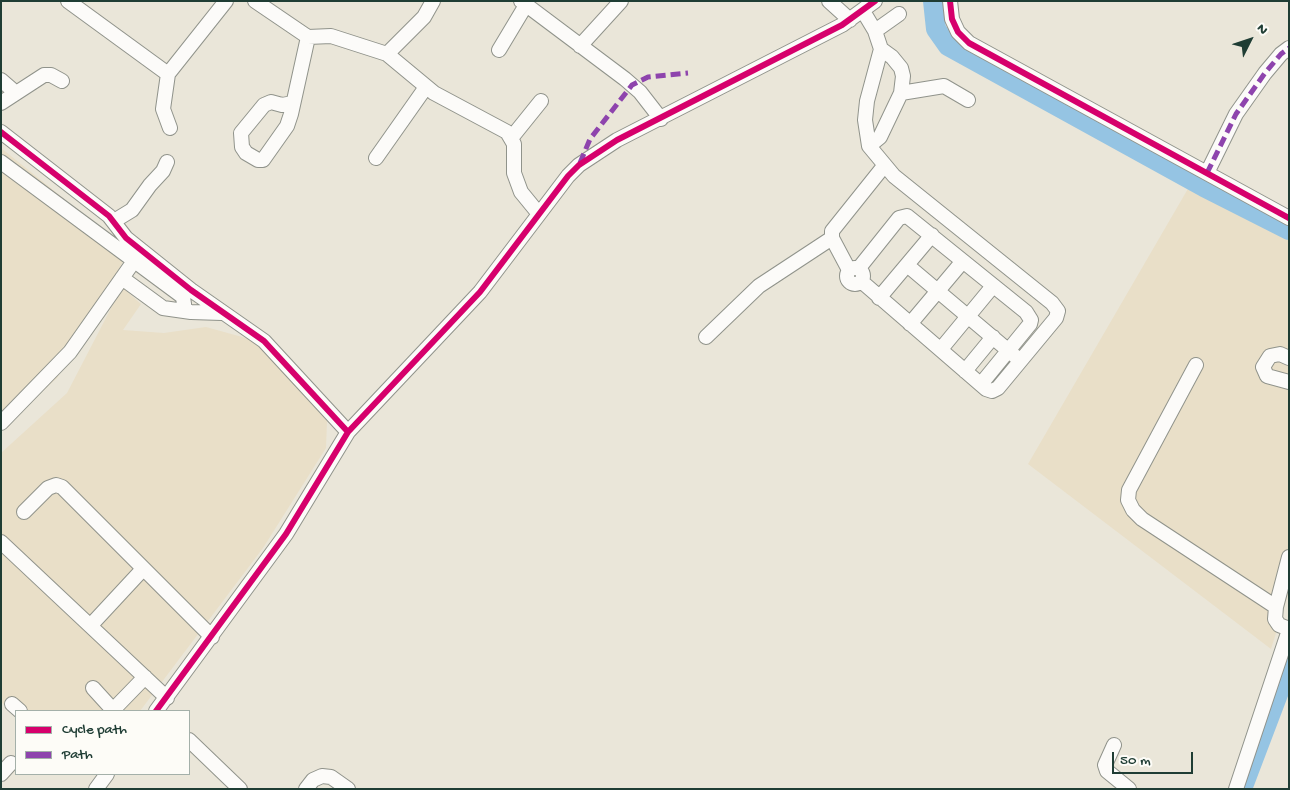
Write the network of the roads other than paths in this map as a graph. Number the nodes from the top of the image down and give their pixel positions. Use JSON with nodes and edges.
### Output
{"nodes":[{"id":1,"x":68,"y":1,"type":"edge"},
{"id":2,"x":226,"y":1,"type":"edge"},
{"id":3,"x":255,"y":1,"type":"edge"},
{"id":4,"x":434,"y":1,"type":"edge"},
{"id":5,"x":621,"y":1,"type":"edge"},
{"id":6,"x":829,"y":1,"type":"edge"},
{"id":7,"x":875,"y":1,"type":"edge"},
{"id":8,"x":950,"y":1,"type":"edge"},
{"id":9,"x":524,"y":3,"type":"edge"},
{"id":10,"x":863,"y":11,"type":"junction"},
{"id":11,"x":899,"y":14,"type":"dead end"},
{"id":12,"x":850,"y":20,"type":"junction"},
{"id":13,"x":875,"y":31,"type":"junction"},
{"id":14,"x":308,"y":37,"type":"junction"},
{"id":15,"x":580,"y":46,"type":"junction"},
{"id":16,"x":881,"y":48,"type":"junction"},
{"id":17,"x":1289,"y":48,"type":"edge"},
{"id":18,"x":498,"y":50,"type":"dead end"},
{"id":19,"x":388,"y":54,"type":"junction"},
{"id":20,"x":168,"y":74,"type":"junction"},
{"id":21,"x":1,"y":80,"type":"edge"},
{"id":22,"x":62,"y":81,"type":"dead end"},
{"id":23,"x":426,"y":87,"type":"junction"},
{"id":24,"x":16,"y":93,"type":"junction"},
{"id":25,"x":901,"y":93,"type":"junction"},
{"id":26,"x":968,"y":100,"type":"dead end"},
{"id":27,"x":541,"y":101,"type":"dead end"},
{"id":28,"x":1,"y":103,"type":"edge"},
{"id":29,"x":293,"y":103,"type":"dead end"},
{"id":30,"x":661,"y":119,"type":"junction"},
{"id":31,"x":170,"y":128,"type":"dead end"},
{"id":32,"x":1,"y":132,"type":"edge"},
{"id":33,"x":512,"y":137,"type":"junction"},
{"id":34,"x":869,"y":146,"type":"junction"},
{"id":35,"x":376,"y":158,"type":"dead end"},
{"id":36,"x":1,"y":162,"type":"edge"},
{"id":37,"x":167,"y":162,"type":"dead end"},
{"id":38,"x":884,"y":166,"type":"junction"},
{"id":39,"x":1207,"y":172,"type":"junction"},
{"id":40,"x":539,"y":214,"type":"junction"},
{"id":41,"x":1289,"y":218,"type":"edge"},
{"id":42,"x":114,"y":221,"type":"junction"},
{"id":43,"x":932,"y":235,"type":"junction"},
{"id":44,"x":832,"y":238,"type":"junction"},
{"id":45,"x":134,"y":261,"type":"junction"},
{"id":46,"x":963,"y":261,"type":"junction"},
{"id":47,"x":907,"y":265,"type":"junction"},
{"id":48,"x":856,"y":273,"type":"junction"},
{"id":49,"x":122,"y":278,"type":"junction"},
{"id":50,"x":994,"y":286,"type":"junction"},
{"id":51,"x":938,"y":291,"type":"junction"},
{"id":52,"x":880,"y":298,"type":"junction"},
{"id":53,"x":186,"y":299,"type":"junction"},
{"id":54,"x":222,"y":313,"type":"junction"},
{"id":55,"x":968,"y":316,"type":"junction"},
{"id":56,"x":910,"y":324,"type":"junction"},
{"id":57,"x":706,"y":337,"type":"dead end"},
{"id":58,"x":993,"y":337,"type":"junction"},
{"id":59,"x":941,"y":349,"type":"junction"},
{"id":60,"x":1009,"y":351,"type":"junction"},
{"id":61,"x":1289,"y":358,"type":"edge"},
{"id":62,"x":1020,"y":360,"type":"junction"},
{"id":63,"x":1196,"y":365,"type":"dead end"},
{"id":64,"x":965,"y":371,"type":"junction"},
{"id":65,"x":1289,"y":382,"type":"edge"},
{"id":66,"x":981,"y":384,"type":"junction"},
{"id":67,"x":1,"y":423,"type":"edge"},
{"id":68,"x":348,"y":432,"type":"junction"},
{"id":69,"x":24,"y":512,"type":"dead end"},
{"id":70,"x":1,"y":542,"type":"edge"},
{"id":71,"x":1289,"y":558,"type":"edge"},
{"id":72,"x":143,"y":569,"type":"junction"},
{"id":73,"x":1276,"y":607,"type":"junction"},
{"id":74,"x":91,"y":625,"type":"junction"},
{"id":75,"x":1289,"y":629,"type":"edge"},
{"id":76,"x":212,"y":637,"type":"junction"},
{"id":77,"x":145,"y":677,"type":"junction"},
{"id":78,"x":93,"y":688,"type":"dead end"},
{"id":79,"x":167,"y":698,"type":"junction"},
{"id":80,"x":112,"y":710,"type":"edge"},
{"id":81,"x":158,"y":710,"type":"edge"},
{"id":82,"x":190,"y":741,"type":"edge"},
{"id":83,"x":1114,"y":745,"type":"dead end"},
{"id":84,"x":10,"y":763,"type":"dead end"},
{"id":85,"x":1,"y":774,"type":"edge"},
{"id":86,"x":106,"y":775,"type":"edge"},
{"id":87,"x":96,"y":789,"type":"edge"},
{"id":88,"x":240,"y":789,"type":"edge"},
{"id":89,"x":306,"y":789,"type":"edge"},
{"id":90,"x":348,"y":789,"type":"edge"},
{"id":91,"x":1129,"y":789,"type":"edge"},
{"id":92,"x":1236,"y":789,"type":"edge"}],
"edges":[{"from":1,"to":20,"type":"street"},
{"from":2,"to":20,"type":"street"},
{"from":3,"to":14,"type":"street"},
{"from":4,"to":19,"type":"street"},
{"from":5,"to":15,"type":"street"},
{"from":6,"to":12,"type":"street"},
{"from":7,"to":10,"type":"street"},
{"from":8,"to":39,"type":"street"},
{"from":9,"to":15,"type":"street"},
{"from":9,"to":18,"type":"street"},
{"from":10,"to":12,"type":"street"},
{"from":10,"to":13,"type":"street"},
{"from":11,"to":13,"type":"street"},
{"from":12,"to":30,"type":"street"},
{"from":13,"to":16,"type":"street"},
{"from":14,"to":19,"type":"street"},
{"from":14,"to":29,"type":"street"},
{"from":15,"to":30,"type":"street"},
{"from":16,"to":25,"type":"street"},
{"from":16,"to":34,"type":"street"},
{"from":17,"to":39,"type":"street"},
{"from":19,"to":23,"type":"street"},
{"from":20,"to":31,"type":"street"},
{"from":21,"to":24,"type":"street"},
{"from":22,"to":24,"type":"street"},
{"from":23,"to":33,"type":"street"},
{"from":23,"to":35,"type":"street"},
{"from":24,"to":28,"type":"street"},
{"from":25,"to":26,"type":"street"},
{"from":25,"to":34,"type":"street"},
{"from":27,"to":33,"type":"street"},
{"from":30,"to":40,"type":"street"},
{"from":32,"to":42,"type":"street"},
{"from":33,"to":40,"type":"street"},
{"from":34,"to":38,"type":"street"},
{"from":36,"to":45,"type":"street"},
{"from":37,"to":42,"type":"street"},
{"from":38,"to":44,"type":"street"},
{"from":38,"to":62,"type":"street"},
{"from":39,"to":41,"type":"street"},
{"from":40,"to":68,"type":"street"},
{"from":42,"to":53,"type":"street"},
{"from":43,"to":46,"type":"street"},
{"from":43,"to":47,"type":"street"},
{"from":43,"to":48,"type":"street"},
{"from":44,"to":48,"type":"street"},
{"from":44,"to":57,"type":"street"},
{"from":45,"to":49,"type":"street"},
{"from":45,"to":53,"type":"street"},
{"from":46,"to":50,"type":"street"},
{"from":46,"to":51,"type":"street"},
{"from":47,"to":51,"type":"street"},
{"from":47,"to":52,"type":"street"},
{"from":48,"to":52,"type":"street"},
{"from":49,"to":53,"type":"street"},
{"from":49,"to":67,"type":"street"},
{"from":50,"to":55,"type":"street"},
{"from":50,"to":60,"type":"street"},
{"from":51,"to":55,"type":"street"},
{"from":51,"to":56,"type":"street"},
{"from":52,"to":56,"type":"street"},
{"from":53,"to":54,"type":"street"},
{"from":53,"to":54,"type":"street"},
{"from":54,"to":68,"type":"street"},
{"from":55,"to":58,"type":"street"},
{"from":55,"to":59,"type":"street"},
{"from":56,"to":59,"type":"street"},
{"from":58,"to":60,"type":"street"},
{"from":58,"to":64,"type":"street"},
{"from":59,"to":64,"type":"street"},
{"from":60,"to":62,"type":"street"},
{"from":60,"to":66,"type":"street"},
{"from":61,"to":65,"type":"street"},
{"from":62,"to":66,"type":"street"},
{"from":63,"to":73,"type":"street"},
{"from":64,"to":66,"type":"street"},
{"from":68,"to":76,"type":"street"},
{"from":69,"to":72,"type":"street"},
{"from":70,"to":74,"type":"street"},
{"from":71,"to":73,"type":"street"},
{"from":72,"to":74,"type":"street"},
{"from":72,"to":76,"type":"street"},
{"from":73,"to":75,"type":"street"},
{"from":74,"to":77,"type":"street"},
{"from":75,"to":92,"type":"street"},
{"from":76,"to":79,"type":"street"},
{"from":77,"to":79,"type":"street"},
{"from":77,"to":80,"type":"street"},
{"from":78,"to":80,"type":"street"},
{"from":79,"to":81,"type":"street"},
{"from":82,"to":88,"type":"street"},
{"from":83,"to":91,"type":"street"},
{"from":84,"to":85,"type":"street"},
{"from":86,"to":87,"type":"street"},
{"from":89,"to":90,"type":"street"}]}
